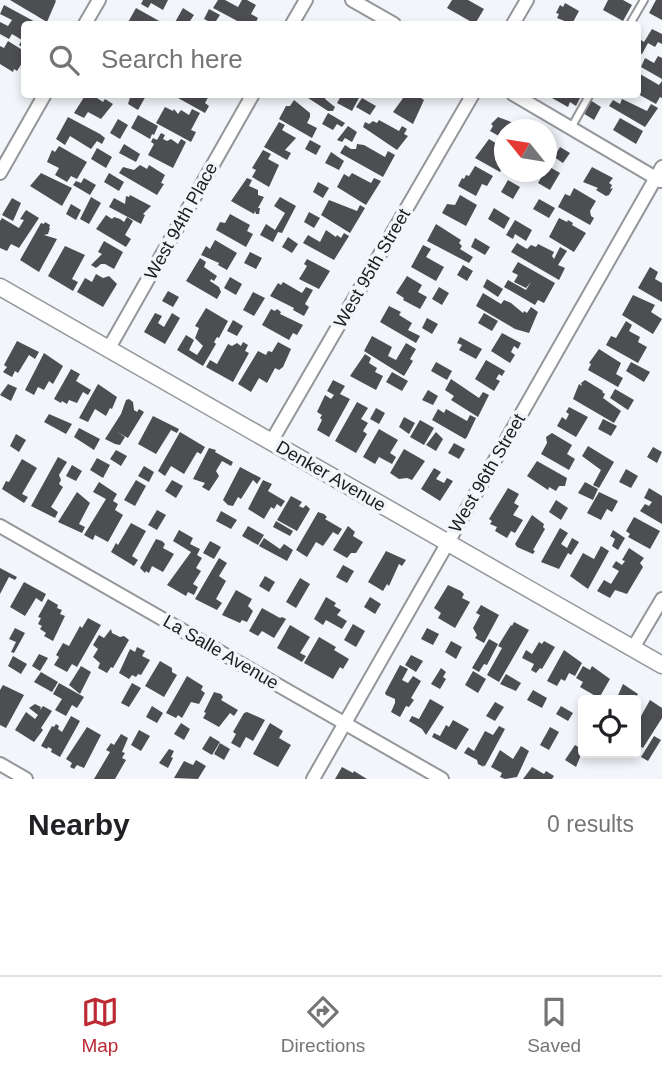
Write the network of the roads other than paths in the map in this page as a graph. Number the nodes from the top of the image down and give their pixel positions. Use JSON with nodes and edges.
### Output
{"nodes":[{"id":1,"x":99,"y":0,"type":"edge"},
{"id":2,"x":306,"y":0,"type":"edge"},
{"id":3,"x":352,"y":0,"type":"edge"},
{"id":4,"x":527,"y":0,"type":"edge"},
{"id":5,"x":644,"y":0,"type":"edge"},
{"id":6,"x":87,"y":21,"type":"edge"},
{"id":7,"x":294,"y":21,"type":"edge"},
{"id":8,"x":389,"y":21,"type":"edge"},
{"id":9,"x":515,"y":21,"type":"edge"},
{"id":10,"x":632,"y":21,"type":"edge"},
{"id":11,"x":43,"y":98,"type":"edge"},
{"id":12,"x":251,"y":98,"type":"edge"},
{"id":13,"x":471,"y":98,"type":"edge"},
{"id":14,"x":520,"y":98,"type":"edge"},
{"id":15,"x":588,"y":98,"type":"edge"},
{"id":16,"x":571,"y":128,"type":"junction"},
{"id":17,"x":0,"y":173,"type":"edge"},
{"id":18,"x":660,"y":176,"type":"edge"},
{"id":19,"x":0,"y":287,"type":"edge"},
{"id":20,"x":109,"y":348,"type":"junction"},
{"id":21,"x":271,"y":442,"type":"junction"},
{"id":22,"x":0,"y":526,"type":"edge"},
{"id":23,"x":447,"y":542,"type":"junction"},
{"id":24,"x":662,"y":599,"type":"edge"},
{"id":25,"x":633,"y":648,"type":"junction"},
{"id":26,"x":662,"y":665,"type":"edge"},
{"id":27,"x":345,"y":722,"type":"junction"},
{"id":28,"x":0,"y":764,"type":"edge"},
{"id":29,"x":26,"y":779,"type":"edge"},
{"id":30,"x":313,"y":779,"type":"edge"},
{"id":31,"x":442,"y":779,"type":"edge"}],
"edges":[{"from":1,"to":6,"type":"street"},
{"from":2,"to":7,"type":"street"},
{"from":3,"to":8,"type":"street"},
{"from":4,"to":9,"type":"street"},
{"from":5,"to":10,"type":"lane"},
{"from":11,"to":17,"type":"street"},
{"from":12,"to":20,"type":"street","name":"West 94th Place"},
{"from":13,"to":21,"type":"street","name":"West 95th Street"},
{"from":14,"to":16,"type":"street"},
{"from":15,"to":16,"type":"lane"},
{"from":16,"to":18,"type":"street"},
{"from":18,"to":23,"type":"street","name":"West 96th Street"},
{"from":19,"to":20,"type":"street","name":"Denker Avenue"},
{"from":20,"to":21,"type":"street","name":"Denker Avenue"},
{"from":21,"to":23,"type":"street","name":"Denker Avenue"},
{"from":22,"to":27,"type":"street","name":"La Salle Avenue"},
{"from":23,"to":25,"type":"street","name":"Denker Avenue"},
{"from":23,"to":27,"type":"street","name":"West 96th Street"},
{"from":24,"to":25,"type":"street"},
{"from":25,"to":26,"type":"street","name":"Denker Avenue"},
{"from":27,"to":30,"type":"street","name":"West 96th Street"},
{"from":27,"to":31,"type":"street","name":"La Salle Avenue"},
{"from":28,"to":29,"type":"street"}]}
